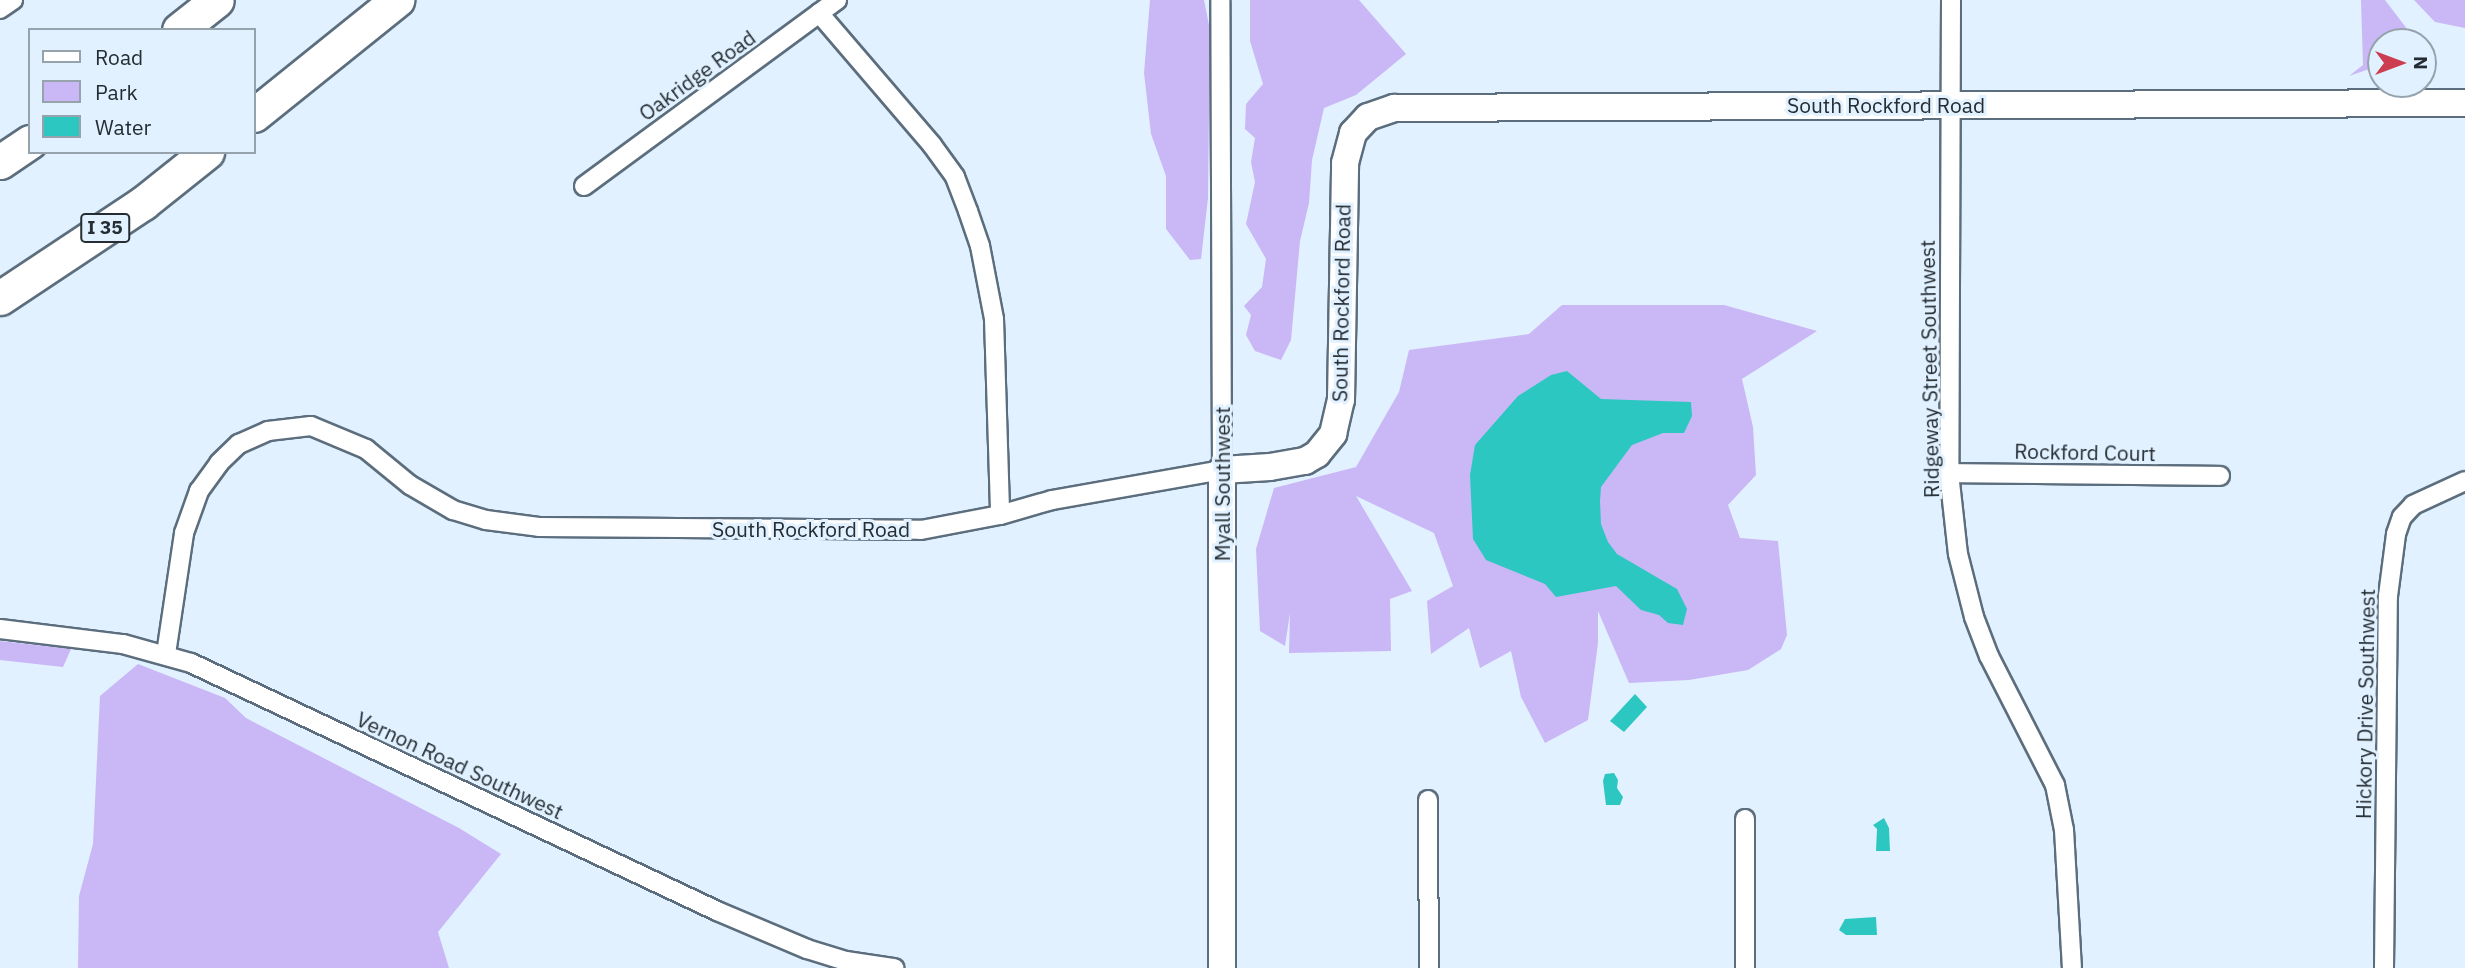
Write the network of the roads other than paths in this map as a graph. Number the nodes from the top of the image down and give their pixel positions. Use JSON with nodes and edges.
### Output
{"nodes":[{"id":1,"x":13,"y":0,"type":"edge"},
{"id":2,"x":218,"y":0,"type":"edge"},
{"id":3,"x":397,"y":0,"type":"edge"},
{"id":4,"x":837,"y":0,"type":"edge"},
{"id":5,"x":1220,"y":0,"type":"edge"},
{"id":6,"x":1951,"y":0,"type":"edge"},
{"id":7,"x":0,"y":9,"type":"edge"},
{"id":8,"x":819,"y":13,"type":"junction"},
{"id":9,"x":182,"y":28,"type":"edge"},
{"id":10,"x":2465,"y":103,"type":"edge"},
{"id":11,"x":1952,"y":105,"type":"junction"},
{"id":12,"x":256,"y":112,"type":"edge"},
{"id":13,"x":28,"y":143,"type":"edge"},
{"id":14,"x":204,"y":154,"type":"edge"},
{"id":15,"x":0,"y":162,"type":"edge"},
{"id":16,"x":584,"y":186,"type":"dead end"},
{"id":17,"x":0,"y":298,"type":"edge"},
{"id":18,"x":1222,"y":470,"type":"junction"},
{"id":19,"x":1950,"y":473,"type":"junction"},
{"id":20,"x":2220,"y":476,"type":"dead end"},
{"id":21,"x":2465,"y":481,"type":"edge"},
{"id":22,"x":1000,"y":514,"type":"junction"},
{"id":23,"x":0,"y":629,"type":"edge"},
{"id":24,"x":166,"y":654,"type":"junction"},
{"id":25,"x":1428,"y":800,"type":"dead end"},
{"id":26,"x":1745,"y":819,"type":"dead end"},
{"id":27,"x":846,"y":964,"type":"edge"},
{"id":28,"x":894,"y":968,"type":"edge"},
{"id":29,"x":1222,"y":968,"type":"edge"},
{"id":30,"x":1429,"y":968,"type":"edge"},
{"id":31,"x":1745,"y":968,"type":"edge"},
{"id":32,"x":2071,"y":968,"type":"edge"},
{"id":33,"x":2384,"y":968,"type":"edge"}],
"edges":[{"from":1,"to":7,"type":"street"},
{"from":2,"to":9,"type":"highway"},
{"from":3,"to":12,"type":"highway"},
{"from":4,"to":8,"type":"street","name":"Oakridge Road"},
{"from":5,"to":18,"type":"street","name":"Myall Southwest"},
{"from":6,"to":11,"type":"street","name":"Ridgeway Street Southwest"},
{"from":8,"to":16,"type":"street","name":"Oakridge Road"},
{"from":8,"to":22,"type":"street"},
{"from":10,"to":11,"type":"street","name":"South Rockford Road"},
{"from":11,"to":18,"type":"street","name":"South Rockford Road"},
{"from":11,"to":19,"type":"street","name":"Ridgeway Street Southwest"},
{"from":13,"to":15,"type":"highway"},
{"from":14,"to":17,"type":"highway","number":"I 35"},
{"from":18,"to":22,"type":"street","name":"South Rockford Road"},
{"from":18,"to":29,"type":"street","name":"Myall Southwest"},
{"from":19,"to":20,"type":"street","name":"Rockford Court"},
{"from":19,"to":32,"type":"street","name":"Ridgeway Street Southwest"},
{"from":21,"to":33,"type":"street","name":"Hickory Drive Southwest"},
{"from":22,"to":24,"type":"street","name":"South Rockford Road"},
{"from":23,"to":24,"type":"street","name":"Vernon Road Southwest"},
{"from":24,"to":27,"type":"street","name":"Vernon Road Southwest"},
{"from":25,"to":30,"type":"street"},
{"from":26,"to":31,"type":"street"},
{"from":27,"to":28,"type":"street","name":"Vernon Road Southwest"}]}
